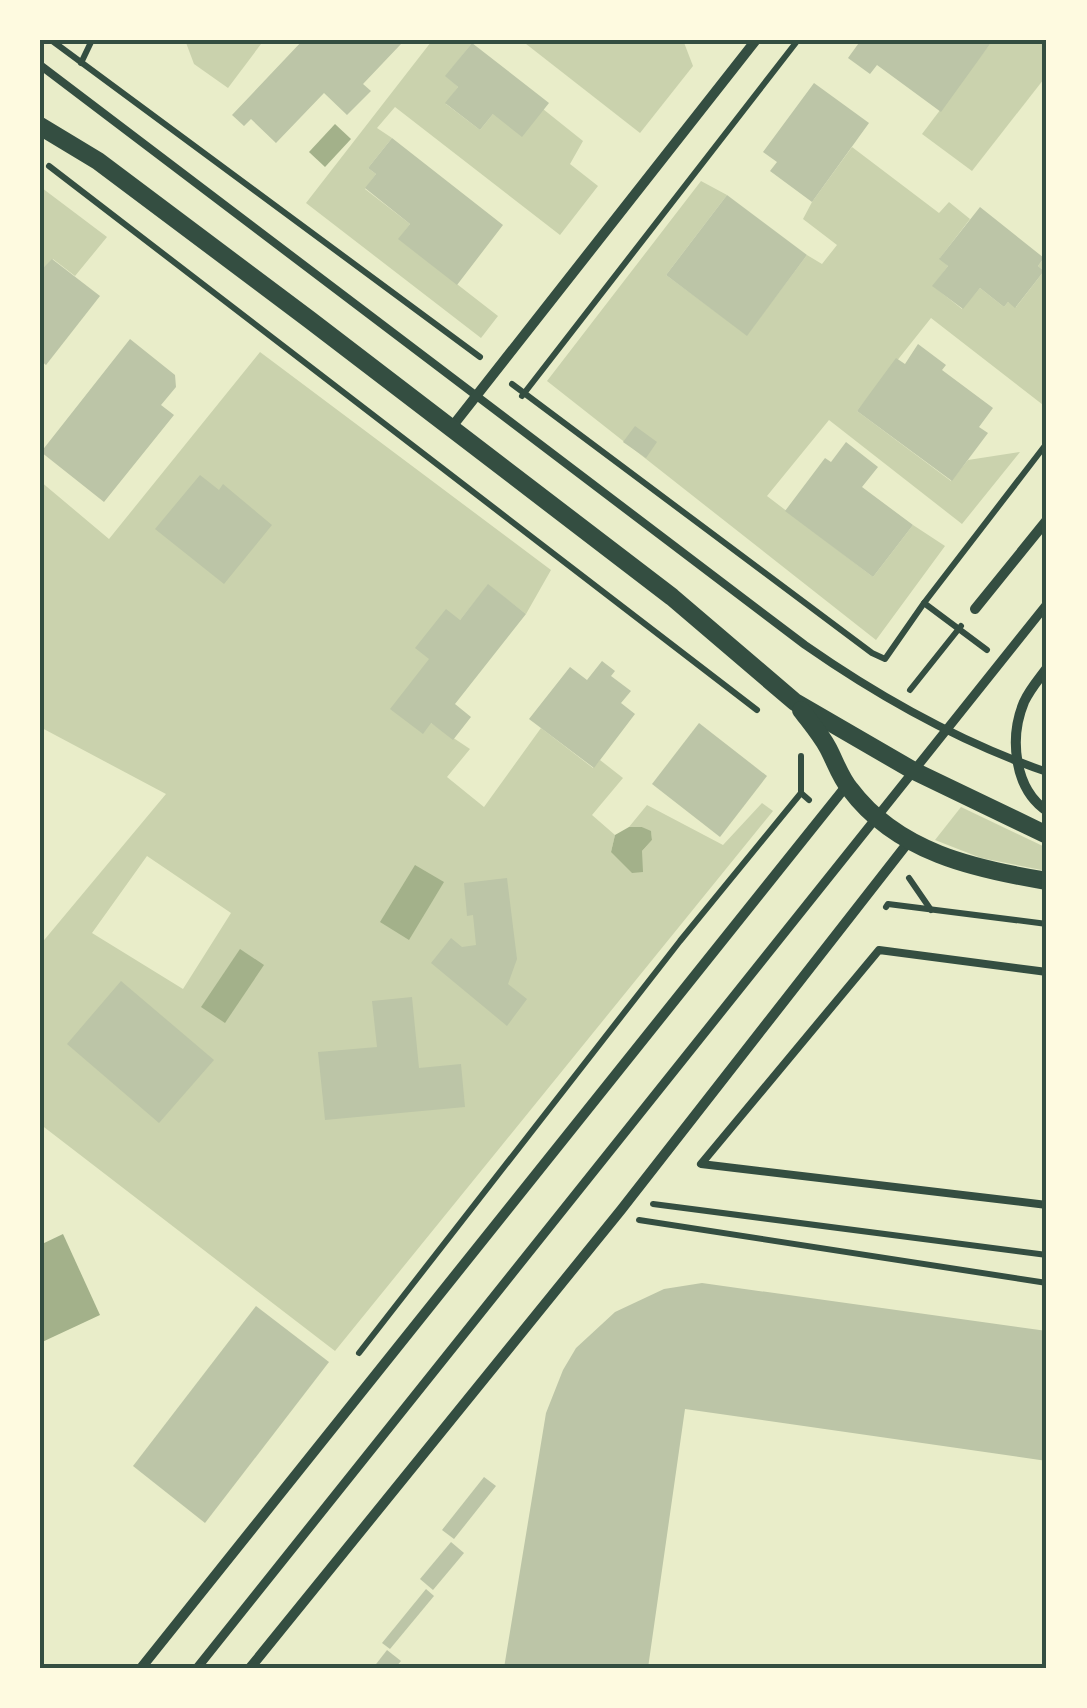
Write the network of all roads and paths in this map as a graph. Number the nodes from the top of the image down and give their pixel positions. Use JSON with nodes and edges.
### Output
{"nodes":[{"id":1,"x":92,"y":40,"type":"edge"},
{"id":2,"x":756,"y":40,"type":"edge"},
{"id":3,"x":798,"y":40,"type":"edge"},
{"id":4,"x":82,"y":64,"type":"dead end"},
{"id":5,"x":40,"y":65,"type":"edge"},
{"id":6,"x":40,"y":126,"type":"edge"},
{"id":7,"x":40,"y":160,"type":"edge"},
{"id":8,"x":524,"y":394,"type":"dead end"},
{"id":9,"x":476,"y":397,"type":"junction"},
{"id":10,"x":451,"y":428,"type":"junction"},
{"id":11,"x":1047,"y":444,"type":"edge"},
{"id":12,"x":1047,"y":520,"type":"edge"},
{"id":13,"x":924,"y":602,"type":"dead end"},
{"id":14,"x":1047,"y":604,"type":"edge"},
{"id":15,"x":974,"y":609,"type":"dead end"},
{"id":16,"x":1047,"y":668,"type":"edge"},
{"id":17,"x":795,"y":702,"type":"junction"},
{"id":18,"x":770,"y":720,"type":"dead end"},
{"id":19,"x":946,"y":731,"type":"junction"},
{"id":20,"x":800,"y":743,"type":"dead end"},
{"id":21,"x":1018,"y":762,"type":"junction"},
{"id":22,"x":914,"y":771,"type":"junction"},
{"id":23,"x":1047,"y":772,"type":"edge"},
{"id":24,"x":847,"y":785,"type":"junction"},
{"id":25,"x":802,"y":793,"type":"junction"},
{"id":26,"x":824,"y":812,"type":"junction"},
{"id":27,"x":1047,"y":812,"type":"edge"},
{"id":28,"x":876,"y":818,"type":"junction"},
{"id":29,"x":1047,"y":836,"type":"edge"},
{"id":30,"x":910,"y":840,"type":"junction"},
{"id":31,"x":891,"y":864,"type":"junction"},
{"id":32,"x":1047,"y":882,"type":"edge"},
{"id":33,"x":931,"y":910,"type":"junction"},
{"id":34,"x":876,"y":919,"type":"dead end"},
{"id":35,"x":1047,"y":924,"type":"edge"},
{"id":36,"x":1047,"y":972,"type":"edge"},
{"id":37,"x":663,"y":1188,"type":"dead end"},
{"id":38,"x":635,"y":1193,"type":"junction"},
{"id":39,"x":651,"y":1203,"type":"junction"},
{"id":40,"x":1047,"y":1205,"type":"edge"},
{"id":41,"x":1047,"y":1256,"type":"edge"},
{"id":42,"x":1047,"y":1283,"type":"edge"},
{"id":43,"x":356,"y":1356,"type":"dead end"},
{"id":44,"x":141,"y":1668,"type":"edge"},
{"id":45,"x":197,"y":1668,"type":"edge"},
{"id":46,"x":250,"y":1668,"type":"edge"}],
"edges":[{"from":1,"to":4,"type":"path"},
{"from":2,"to":9,"type":"street"},
{"from":3,"to":8,"type":"path"},
{"from":5,"to":9,"type":"lane"},
{"from":6,"to":10,"type":"street"},
{"from":7,"to":18,"type":"path"},
{"from":9,"to":10,"type":"street"},
{"from":9,"to":19,"type":"lane"},
{"from":10,"to":17,"type":"street"},
{"from":11,"to":13,"type":"path"},
{"from":12,"to":15,"type":"street"},
{"from":14,"to":19,"type":"street"},
{"from":16,"to":21,"type":"street"},
{"from":17,"to":22,"type":"street"},
{"from":17,"to":24,"type":"street"},
{"from":19,"to":21,"type":"lane"},
{"from":19,"to":22,"type":"street"},
{"from":20,"to":25,"type":"path"},
{"from":21,"to":23,"type":"lane"},
{"from":21,"to":27,"type":"street"},
{"from":22,"to":28,"type":"street"},
{"from":22,"to":29,"type":"street"},
{"from":24,"to":26,"type":"street"},
{"from":24,"to":28,"type":"street"},
{"from":25,"to":26,"type":"path"},
{"from":25,"to":43,"type":"path"},
{"from":26,"to":44,"type":"street"},
{"from":28,"to":30,"type":"street"},
{"from":28,"to":45,"type":"street"},
{"from":30,"to":31,"type":"street"},
{"from":30,"to":32,"type":"street"},
{"from":31,"to":33,"type":"path"},
{"from":31,"to":38,"type":"street"},
{"from":33,"to":34,"type":"path"},
{"from":33,"to":35,"type":"path"},
{"from":36,"to":40,"type":"lane"},
{"from":37,"to":39,"type":"path"},
{"from":38,"to":39,"type":"path"},
{"from":38,"to":46,"type":"street"},
{"from":39,"to":41,"type":"path"},
{"from":39,"to":42,"type":"path"}]}
